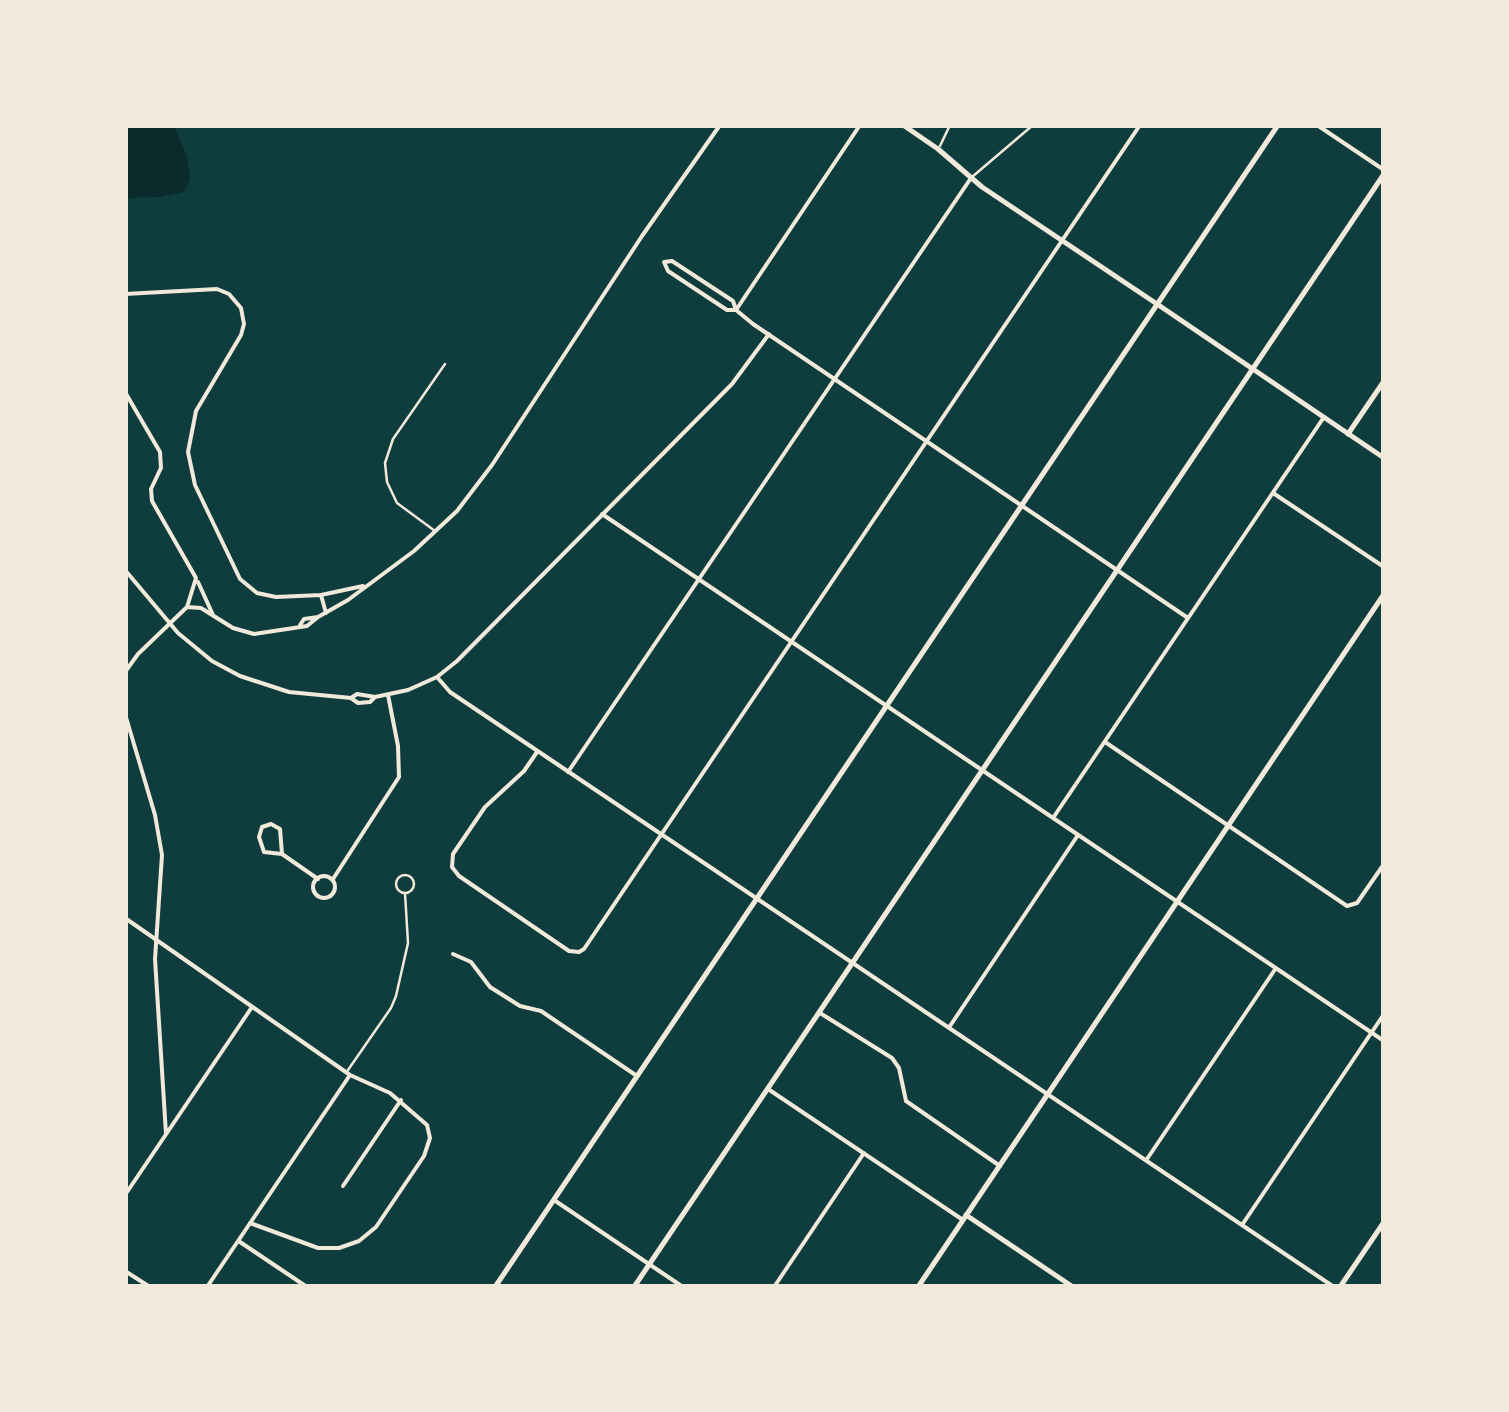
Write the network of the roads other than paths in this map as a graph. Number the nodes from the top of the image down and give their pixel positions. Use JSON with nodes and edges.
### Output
{"nodes":[{"id":1,"x":720,"y":125,"type":"edge"},
{"id":2,"x":860,"y":125,"type":"edge"},
{"id":3,"x":903,"y":125,"type":"edge"},
{"id":4,"x":950,"y":125,"type":"edge"},
{"id":5,"x":1033,"y":125,"type":"edge"},
{"id":6,"x":1140,"y":125,"type":"edge"},
{"id":7,"x":1278,"y":125,"type":"edge"},
{"id":8,"x":1316,"y":125,"type":"edge"},
{"id":9,"x":938,"y":148,"type":"junction"},
{"id":10,"x":1384,"y":172,"type":"edge"},
{"id":11,"x":971,"y":178,"type":"junction"},
{"id":12,"x":1062,"y":240,"type":"junction"},
{"id":13,"x":125,"y":294,"type":"edge"},
{"id":14,"x":1156,"y":304,"type":"junction"},
{"id":15,"x":736,"y":310,"type":"junction"},
{"id":16,"x":769,"y":334,"type":"junction"},
{"id":17,"x":445,"y":364,"type":"dead end"},
{"id":18,"x":1253,"y":369,"type":"junction"},
{"id":19,"x":833,"y":378,"type":"junction"},
{"id":20,"x":1384,"y":381,"type":"edge"},
{"id":21,"x":125,"y":392,"type":"edge"},
{"id":22,"x":1324,"y":417,"type":"junction"},
{"id":23,"x":1348,"y":434,"type":"junction"},
{"id":24,"x":926,"y":442,"type":"junction"},
{"id":25,"x":1384,"y":458,"type":"edge"},
{"id":26,"x":1273,"y":493,"type":"junction"},
{"id":27,"x":1022,"y":506,"type":"junction"},
{"id":28,"x":602,"y":514,"type":"junction"},
{"id":29,"x":436,"y":532,"type":"junction"},
{"id":30,"x":1384,"y":568,"type":"edge"},
{"id":31,"x":125,"y":570,"type":"edge"},
{"id":32,"x":1118,"y":570,"type":"junction"},
{"id":33,"x":196,"y":578,"type":"junction"},
{"id":34,"x":698,"y":579,"type":"junction"},
{"id":35,"x":368,"y":584,"type":"junction"},
{"id":36,"x":1384,"y":594,"type":"edge"},
{"id":37,"x":321,"y":595,"type":"junction"},
{"id":38,"x":187,"y":608,"type":"junction"},
{"id":39,"x":326,"y":613,"type":"junction"},
{"id":40,"x":213,"y":615,"type":"junction"},
{"id":41,"x":1188,"y":618,"type":"junction"},
{"id":42,"x":169,"y":624,"type":"junction"},
{"id":43,"x":790,"y":642,"type":"junction"},
{"id":44,"x":125,"y":672,"type":"edge"},
{"id":45,"x":437,"y":677,"type":"junction"},
{"id":46,"x":388,"y":695,"type":"junction"},
{"id":47,"x":886,"y":706,"type":"junction"},
{"id":48,"x":125,"y":714,"type":"edge"},
{"id":49,"x":1105,"y":742,"type":"junction"},
{"id":50,"x":538,"y":752,"type":"junction"},
{"id":51,"x":982,"y":771,"type":"junction"},
{"id":52,"x":568,"y":772,"type":"junction"},
{"id":53,"x":1053,"y":818,"type":"junction"},
{"id":54,"x":1228,"y":826,"type":"junction"},
{"id":55,"x":661,"y":834,"type":"junction"},
{"id":56,"x":1078,"y":835,"type":"junction"},
{"id":57,"x":282,"y":854,"type":"junction"},
{"id":58,"x":1384,"y":864,"type":"edge"},
{"id":59,"x":318,"y":878,"type":"junction"},
{"id":60,"x":333,"y":879,"type":"junction"},
{"id":61,"x":404,"y":893,"type":"dead end"},
{"id":62,"x":757,"y":898,"type":"junction"},
{"id":63,"x":1177,"y":902,"type":"junction"},
{"id":64,"x":125,"y":918,"type":"edge"},
{"id":65,"x":156,"y":938,"type":"junction"},
{"id":66,"x":453,"y":954,"type":"dead end"},
{"id":67,"x":853,"y":962,"type":"junction"},
{"id":68,"x":1276,"y":968,"type":"junction"},
{"id":69,"x":252,"y":1007,"type":"junction"},
{"id":70,"x":819,"y":1013,"type":"junction"},
{"id":71,"x":1384,"y":1014,"type":"edge"},
{"id":72,"x":949,"y":1027,"type":"junction"},
{"id":73,"x":1372,"y":1033,"type":"junction"},
{"id":74,"x":1384,"y":1041,"type":"edge"},
{"id":75,"x":348,"y":1074,"type":"junction"},
{"id":76,"x":637,"y":1076,"type":"junction"},
{"id":77,"x":768,"y":1088,"type":"junction"},
{"id":78,"x":1049,"y":1094,"type":"junction"},
{"id":79,"x":401,"y":1100,"type":"junction"},
{"id":80,"x":166,"y":1134,"type":"junction"},
{"id":81,"x":864,"y":1154,"type":"junction"},
{"id":82,"x":1146,"y":1161,"type":"junction"},
{"id":83,"x":1000,"y":1166,"type":"junction"},
{"id":84,"x":343,"y":1186,"type":"dead end"},
{"id":85,"x":125,"y":1195,"type":"edge"},
{"id":86,"x":553,"y":1200,"type":"junction"},
{"id":87,"x":965,"y":1217,"type":"junction"},
{"id":88,"x":1384,"y":1222,"type":"edge"},
{"id":89,"x":250,"y":1223,"type":"junction"},
{"id":90,"x":1242,"y":1226,"type":"junction"},
{"id":91,"x":238,"y":1241,"type":"junction"},
{"id":92,"x":650,"y":1265,"type":"junction"},
{"id":93,"x":125,"y":1271,"type":"edge"},
{"id":94,"x":1063,"y":1284,"type":"edge"},
{"id":95,"x":150,"y":1287,"type":"edge"},
{"id":96,"x":207,"y":1287,"type":"edge"},
{"id":97,"x":307,"y":1287,"type":"edge"},
{"id":98,"x":495,"y":1287,"type":"edge"},
{"id":99,"x":634,"y":1287,"type":"edge"},
{"id":100,"x":683,"y":1287,"type":"edge"},
{"id":101,"x":774,"y":1287,"type":"edge"},
{"id":102,"x":918,"y":1287,"type":"edge"},
{"id":103,"x":1073,"y":1287,"type":"edge"},
{"id":104,"x":1337,"y":1287,"type":"edge"}],
"edges":[{"from":1,"to":29,"type":"street"},
{"from":2,"to":15,"type":"street"},
{"from":3,"to":9,"type":"main road"},
{"from":4,"to":9,"type":"lane"},
{"from":5,"to":11,"type":"lane"},
{"from":6,"to":12,"type":"street"},
{"from":7,"to":14,"type":"main road"},
{"from":8,"to":10,"type":"street"},
{"from":9,"to":11,"type":"main road"},
{"from":10,"to":18,"type":"main road"},
{"from":11,"to":12,"type":"main road"},
{"from":11,"to":19,"type":"street"},
{"from":12,"to":14,"type":"main road"},
{"from":12,"to":24,"type":"street"},
{"from":13,"to":37,"type":"street"},
{"from":14,"to":18,"type":"main road"},
{"from":14,"to":27,"type":"main road"},
{"from":15,"to":15,"type":"street"},
{"from":15,"to":16,"type":"street"},
{"from":16,"to":19,"type":"street"},
{"from":16,"to":28,"type":"street"},
{"from":17,"to":29,"type":"lane"},
{"from":18,"to":22,"type":"main road"},
{"from":18,"to":32,"type":"main road"},
{"from":19,"to":24,"type":"street"},
{"from":19,"to":34,"type":"street"},
{"from":20,"to":23,"type":"main road"},
{"from":21,"to":33,"type":"street"},
{"from":22,"to":23,"type":"main road"},
{"from":22,"to":26,"type":"street"},
{"from":23,"to":25,"type":"main road"},
{"from":24,"to":27,"type":"street"},
{"from":24,"to":43,"type":"street"},
{"from":26,"to":30,"type":"street"},
{"from":26,"to":41,"type":"street"},
{"from":27,"to":32,"type":"street"},
{"from":27,"to":47,"type":"main road"},
{"from":28,"to":34,"type":"street"},
{"from":28,"to":45,"type":"street"},
{"from":29,"to":35,"type":"street"},
{"from":31,"to":42,"type":"street"},
{"from":32,"to":41,"type":"street"},
{"from":32,"to":51,"type":"main road"},
{"from":33,"to":38,"type":"street"},
{"from":33,"to":40,"type":"street"},
{"from":34,"to":43,"type":"street"},
{"from":34,"to":52,"type":"street"},
{"from":35,"to":37,"type":"street"},
{"from":35,"to":39,"type":"street"},
{"from":36,"to":54,"type":"main road"},
{"from":37,"to":39,"type":"street"},
{"from":38,"to":40,"type":"street"},
{"from":38,"to":42,"type":"street"},
{"from":39,"to":40,"type":"street"},
{"from":41,"to":49,"type":"street"},
{"from":42,"to":44,"type":"street"},
{"from":42,"to":46,"type":"street"},
{"from":43,"to":47,"type":"street"},
{"from":43,"to":55,"type":"street"},
{"from":45,"to":46,"type":"street"},
{"from":45,"to":50,"type":"street"},
{"from":46,"to":60,"type":"street"},
{"from":47,"to":51,"type":"street"},
{"from":47,"to":62,"type":"main road"},
{"from":48,"to":65,"type":"street"},
{"from":49,"to":53,"type":"street"},
{"from":49,"to":54,"type":"street"},
{"from":50,"to":52,"type":"street"},
{"from":50,"to":55,"type":"street"},
{"from":51,"to":53,"type":"street"},
{"from":51,"to":67,"type":"main road"},
{"from":52,"to":55,"type":"street"},
{"from":53,"to":56,"type":"street"},
{"from":54,"to":58,"type":"street"},
{"from":54,"to":63,"type":"main road"},
{"from":55,"to":62,"type":"street"},
{"from":56,"to":63,"type":"street"},
{"from":56,"to":72,"type":"street"},
{"from":57,"to":57,"type":"street"},
{"from":57,"to":59,"type":"street"},
{"from":59,"to":60,"type":"street"},
{"from":59,"to":60,"type":"street"},
{"from":61,"to":75,"type":"lane"},
{"from":62,"to":67,"type":"street"},
{"from":62,"to":76,"type":"main road"},
{"from":63,"to":68,"type":"street"},
{"from":63,"to":78,"type":"main road"},
{"from":64,"to":65,"type":"street"},
{"from":65,"to":69,"type":"street"},
{"from":65,"to":80,"type":"street"},
{"from":66,"to":76,"type":"street"},
{"from":67,"to":70,"type":"main road"},
{"from":67,"to":72,"type":"street"},
{"from":68,"to":73,"type":"street"},
{"from":68,"to":82,"type":"street"},
{"from":69,"to":75,"type":"street"},
{"from":69,"to":80,"type":"street"},
{"from":70,"to":77,"type":"main road"},
{"from":70,"to":83,"type":"street"},
{"from":71,"to":73,"type":"street"},
{"from":72,"to":78,"type":"street"},
{"from":73,"to":74,"type":"street"},
{"from":73,"to":90,"type":"street"},
{"from":75,"to":79,"type":"street"},
{"from":75,"to":89,"type":"street"},
{"from":76,"to":86,"type":"main road"},
{"from":77,"to":81,"type":"street"},
{"from":77,"to":92,"type":"main road"},
{"from":78,"to":82,"type":"street"},
{"from":78,"to":83,"type":"main road"},
{"from":79,"to":84,"type":"street"},
{"from":79,"to":89,"type":"street"},
{"from":80,"to":85,"type":"street"},
{"from":81,"to":87,"type":"street"},
{"from":81,"to":101,"type":"street"},
{"from":82,"to":90,"type":"street"},
{"from":83,"to":87,"type":"main road"},
{"from":86,"to":92,"type":"street"},
{"from":86,"to":98,"type":"main road"},
{"from":87,"to":94,"type":"main road"},
{"from":87,"to":102,"type":"main road"},
{"from":88,"to":104,"type":"main road"},
{"from":89,"to":91,"type":"street"},
{"from":90,"to":104,"type":"street"},
{"from":91,"to":96,"type":"street"},
{"from":91,"to":97,"type":"street"},
{"from":92,"to":99,"type":"main road"},
{"from":92,"to":100,"type":"street"},
{"from":93,"to":95,"type":"street"},
{"from":94,"to":103,"type":"main road"}]}
